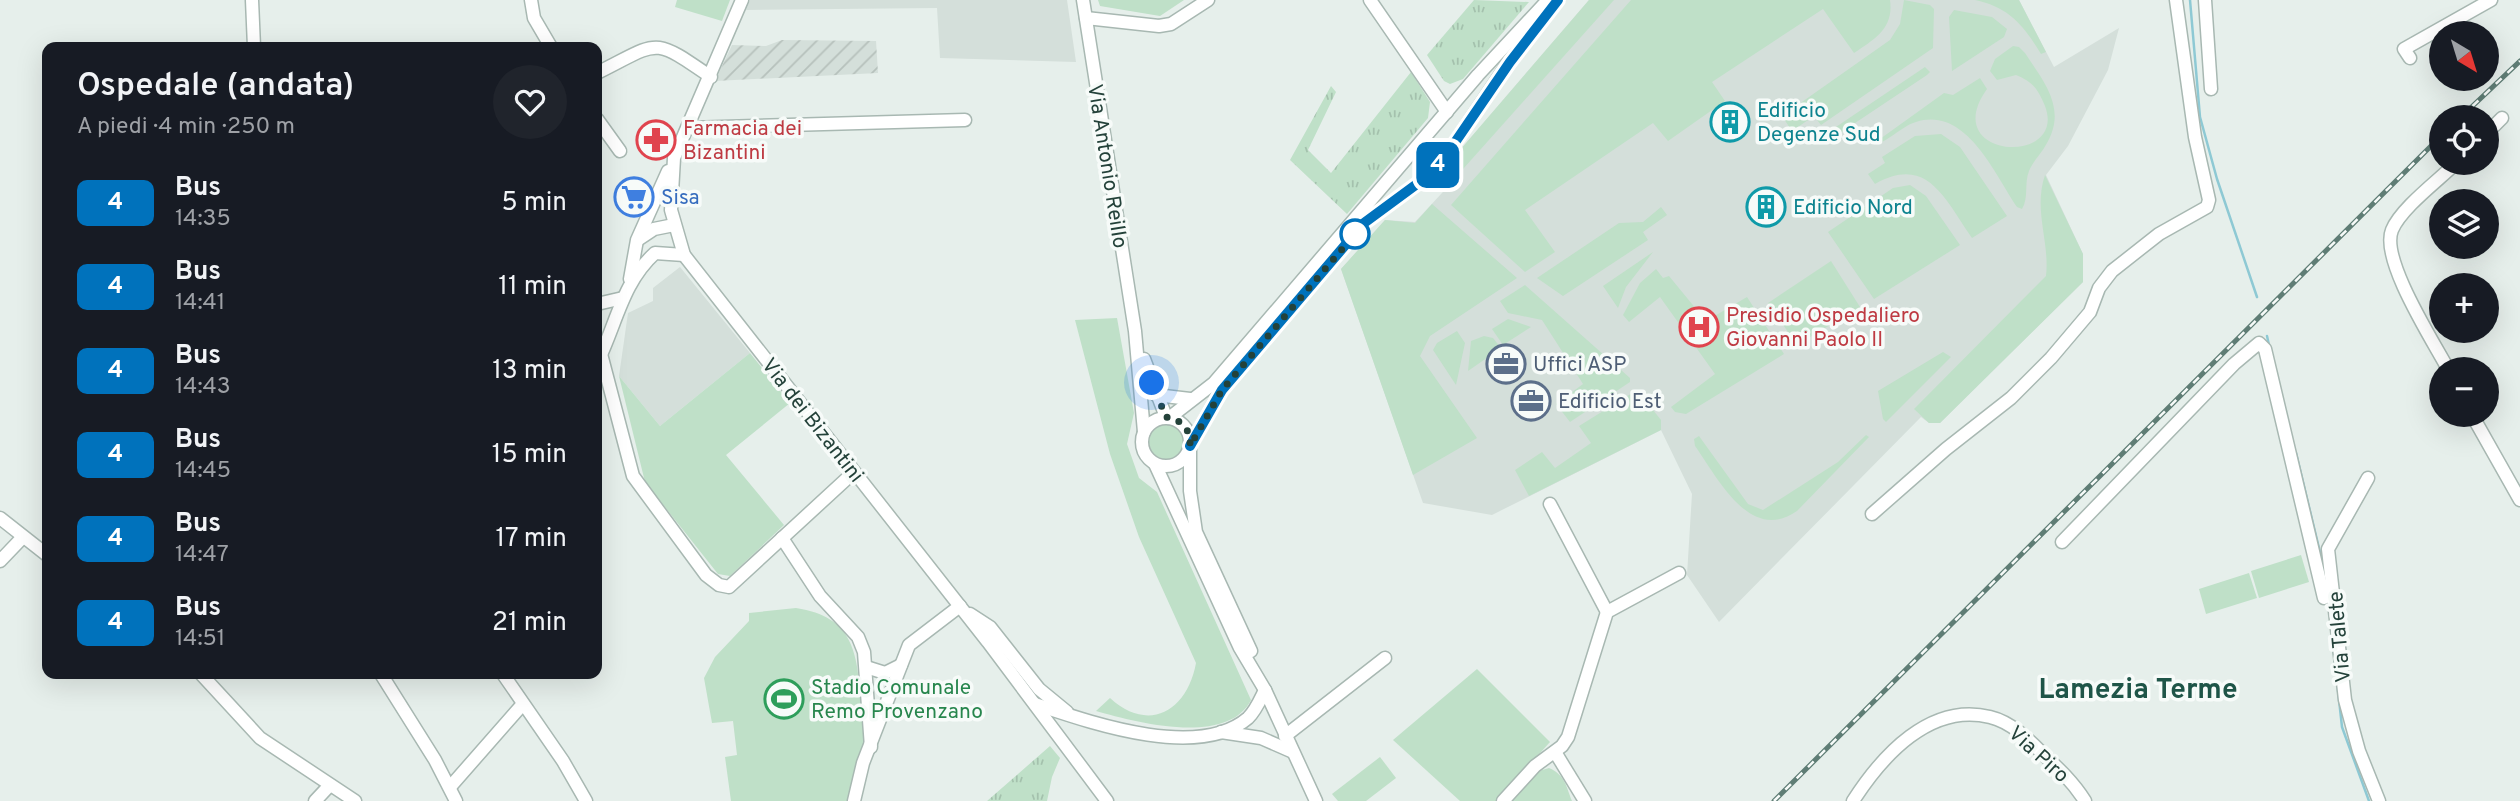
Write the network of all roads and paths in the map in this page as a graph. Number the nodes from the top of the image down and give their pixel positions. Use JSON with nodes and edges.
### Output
{"nodes":[{"id":1,"x":252,"y":0,"type":"edge"},
{"id":2,"x":531,"y":0,"type":"edge"},
{"id":3,"x":742,"y":0,"type":"edge"},
{"id":4,"x":1083,"y":0,"type":"edge"},
{"id":5,"x":1208,"y":0,"type":"edge"},
{"id":6,"x":1370,"y":0,"type":"edge"},
{"id":7,"x":1548,"y":0,"type":"edge"},
{"id":8,"x":1558,"y":0,"type":"edge"},
{"id":9,"x":2176,"y":0,"type":"edge"},
{"id":10,"x":2205,"y":0,"type":"edge"},
{"id":11,"x":2491,"y":0,"type":"edge"},
{"id":12,"x":1086,"y":18,"type":"junction"},
{"id":13,"x":254,"y":42,"type":"edge"},
{"id":14,"x":548,"y":42,"type":"edge"},
{"id":15,"x":2410,"y":58,"type":"dead end"},
{"id":16,"x":602,"y":70,"type":"edge"},
{"id":17,"x":711,"y":77,"type":"junction"},
{"id":18,"x":2211,"y":89,"type":"dead end"},
{"id":19,"x":1448,"y":111,"type":"junction"},
{"id":20,"x":2502,"y":118,"type":"dead end"},
{"id":21,"x":965,"y":120,"type":"dead end"},
{"id":22,"x":2499,"y":121,"type":"edge"},
{"id":23,"x":602,"y":126,"type":"edge"},
{"id":24,"x":1467,"y":127,"type":"junction"},
{"id":25,"x":688,"y":128,"type":"junction"},
{"id":26,"x":621,"y":151,"type":"dead end"},
{"id":27,"x":674,"y":159,"type":"junction"},
{"id":28,"x":1399,"y":169,"type":"junction"},
{"id":29,"x":2444,"y":175,"type":"edge"},
{"id":30,"x":1411,"y":189,"type":"junction"},
{"id":31,"x":674,"y":227,"type":"junction"},
{"id":32,"x":637,"y":240,"type":"junction"},
{"id":33,"x":655,"y":253,"type":"junction"},
{"id":34,"x":684,"y":255,"type":"junction"},
{"id":35,"x":630,"y":282,"type":"junction"},
{"id":36,"x":623,"y":298,"type":"junction"},
{"id":37,"x":602,"y":303,"type":"edge"},
{"id":38,"x":1135,"y":331,"type":"junction"},
{"id":39,"x":602,"y":351,"type":"edge"},
{"id":40,"x":2442,"y":357,"type":"edge"},
{"id":41,"x":602,"y":369,"type":"edge"},
{"id":42,"x":1156,"y":395,"type":"junction"},
{"id":43,"x":1190,"y":399,"type":"junction"},
{"id":44,"x":1167,"y":417,"type":"junction"},
{"id":45,"x":2479,"y":427,"type":"edge"},
{"id":46,"x":1144,"y":432,"type":"junction"},
{"id":47,"x":1190,"y":447,"type":"junction"},
{"id":48,"x":1155,"y":464,"type":"junction"},
{"id":49,"x":854,"y":472,"type":"junction"},
{"id":50,"x":2368,"y":478,"type":"dead end"},
{"id":51,"x":2520,"y":500,"type":"edge"},
{"id":52,"x":1550,"y":504,"type":"dead end"},
{"id":53,"x":1872,"y":514,"type":"dead end"},
{"id":54,"x":0,"y":518,"type":"edge"},
{"id":55,"x":23,"y":537,"type":"junction"},
{"id":56,"x":782,"y":538,"type":"junction"},
{"id":57,"x":2062,"y":542,"type":"dead end"},
{"id":58,"x":2328,"y":549,"type":"junction"},
{"id":59,"x":42,"y":551,"type":"edge"},
{"id":60,"x":2314,"y":552,"type":"junction"},
{"id":61,"x":0,"y":561,"type":"edge"},
{"id":62,"x":1679,"y":573,"type":"dead end"},
{"id":63,"x":2324,"y":598,"type":"dead end"},
{"id":64,"x":962,"y":609,"type":"junction"},
{"id":65,"x":1607,"y":612,"type":"junction"},
{"id":66,"x":1385,"y":658,"type":"dead end"},
{"id":67,"x":902,"y":665,"type":"junction"},
{"id":68,"x":866,"y":667,"type":"junction"},
{"id":69,"x":206,"y":679,"type":"edge"},
{"id":70,"x":384,"y":679,"type":"edge"},
{"id":71,"x":506,"y":679,"type":"edge"},
{"id":72,"x":1265,"y":691,"type":"junction"},
{"id":73,"x":1034,"y":697,"type":"junction"},
{"id":74,"x":522,"y":705,"type":"junction"},
{"id":75,"x":1073,"y":716,"type":"junction"},
{"id":76,"x":1051,"y":729,"type":"junction"},
{"id":77,"x":1221,"y":732,"type":"junction"},
{"id":78,"x":1285,"y":736,"type":"junction"},
{"id":79,"x":871,"y":747,"type":"junction"},
{"id":80,"x":1555,"y":751,"type":"junction"},
{"id":81,"x":1293,"y":752,"type":"junction"},
{"id":82,"x":330,"y":785,"type":"junction"},
{"id":83,"x":450,"y":787,"type":"junction"},
{"id":84,"x":316,"y":801,"type":"edge"},
{"id":85,"x":355,"y":801,"type":"edge"},
{"id":86,"x":456,"y":801,"type":"edge"},
{"id":87,"x":586,"y":801,"type":"edge"},
{"id":88,"x":854,"y":801,"type":"edge"},
{"id":89,"x":1107,"y":801,"type":"edge"},
{"id":90,"x":1316,"y":801,"type":"edge"},
{"id":91,"x":1503,"y":801,"type":"edge"},
{"id":92,"x":1585,"y":801,"type":"edge"},
{"id":93,"x":1853,"y":801,"type":"edge"},
{"id":94,"x":2085,"y":801,"type":"edge"},
{"id":95,"x":2379,"y":801,"type":"edge"}],
"edges":[{"from":1,"to":13,"type":"street"},
{"from":2,"to":14,"type":"street"},
{"from":3,"to":17,"type":"street","name":"Via dei Bizantini"},
{"from":4,"to":12,"type":"street","name":"Via Antonio Reillo"},
{"from":5,"to":12,"type":"street"},
{"from":6,"to":19,"type":"street"},
{"from":7,"to":19,"type":"street"},
{"from":8,"to":24,"type":"street"},
{"from":9,"to":53,"type":"street"},
{"from":10,"to":18,"type":"street"},
{"from":11,"to":15,"type":"street"},
{"from":12,"to":38,"type":"street","name":"Via Antonio Reillo"},
{"from":16,"to":17,"type":"street"},
{"from":17,"to":25,"type":"street","name":"Via dei Bizantini"},
{"from":19,"to":24,"type":"street"},
{"from":19,"to":28,"type":"street"},
{"from":20,"to":22,"type":"street"},
{"from":21,"to":25,"type":"street"},
{"from":23,"to":26,"type":"street"},
{"from":24,"to":30,"type":"street"},
{"from":25,"to":27,"type":"street","name":"Via dei Bizantini"},
{"from":27,"to":31,"type":"street","name":"Via dei Bizantini"},
{"from":27,"to":32,"type":"street"},
{"from":28,"to":30,"type":"street"},
{"from":28,"to":43,"type":"street"},
{"from":29,"to":40,"type":"street"},
{"from":30,"to":47,"type":"street"},
{"from":31,"to":32,"type":"street"},
{"from":31,"to":33,"type":"street"},
{"from":31,"to":34,"type":"street","name":"Via dei Bizantini"},
{"from":32,"to":35,"type":"street"},
{"from":33,"to":34,"type":"street"},
{"from":33,"to":35,"type":"street"},
{"from":34,"to":49,"type":"street","name":"Via dei Bizantini"},
{"from":35,"to":36,"type":"street"},
{"from":36,"to":37,"type":"street"},
{"from":36,"to":39,"type":"street"},
{"from":38,"to":42,"type":"street","name":"Via Antonio Reillo"},
{"from":38,"to":46,"type":"street","name":"Via Antonio Reillo"},
{"from":41,"to":56,"type":"street"},
{"from":42,"to":43,"type":"street"},
{"from":42,"to":44,"type":"street","name":"Via Antonio Reillo"},
{"from":43,"to":44,"type":"street"},
{"from":44,"to":46,"type":"street"},
{"from":44,"to":47,"type":"street"},
{"from":45,"to":51,"type":"street"},
{"from":46,"to":48,"type":"street"},
{"from":47,"to":48,"type":"street"},
{"from":47,"to":72,"type":"street"},
{"from":48,"to":72,"type":"street"},
{"from":49,"to":56,"type":"street"},
{"from":49,"to":64,"type":"street","name":"Via dei Bizantini"},
{"from":50,"to":58,"type":"street"},
{"from":52,"to":65,"type":"street"},
{"from":54,"to":55,"type":"street"},
{"from":55,"to":59,"type":"street"},
{"from":55,"to":61,"type":"street"},
{"from":56,"to":68,"type":"street"},
{"from":57,"to":60,"type":"street"},
{"from":58,"to":60,"type":"street"},
{"from":58,"to":95,"type":"street","name":"Via Talete"},
{"from":60,"to":63,"type":"street"},
{"from":62,"to":65,"type":"street"},
{"from":64,"to":67,"type":"street"},
{"from":64,"to":73,"type":"street","name":"Via dei Bizantini"},
{"from":65,"to":80,"type":"street"},
{"from":66,"to":78,"type":"street"},
{"from":67,"to":68,"type":"street"},
{"from":67,"to":79,"type":"street"},
{"from":68,"to":79,"type":"street"},
{"from":69,"to":82,"type":"street"},
{"from":70,"to":83,"type":"street"},
{"from":71,"to":74,"type":"street"},
{"from":72,"to":77,"type":"street"},
{"from":72,"to":78,"type":"street"},
{"from":73,"to":75,"type":"street"},
{"from":73,"to":76,"type":"street","name":"Via dei Bizantini"},
{"from":74,"to":83,"type":"street"},
{"from":74,"to":87,"type":"street"},
{"from":75,"to":76,"type":"street"},
{"from":75,"to":77,"type":"street"},
{"from":76,"to":89,"type":"street","name":"Via dei Bizantini"},
{"from":77,"to":81,"type":"street"},
{"from":78,"to":81,"type":"street"},
{"from":79,"to":88,"type":"street"},
{"from":80,"to":91,"type":"street"},
{"from":80,"to":92,"type":"street"},
{"from":81,"to":90,"type":"street"},
{"from":82,"to":84,"type":"street"},
{"from":82,"to":85,"type":"street"},
{"from":83,"to":86,"type":"street"},
{"from":93,"to":94,"type":"street","name":"Via Piro"}]}
